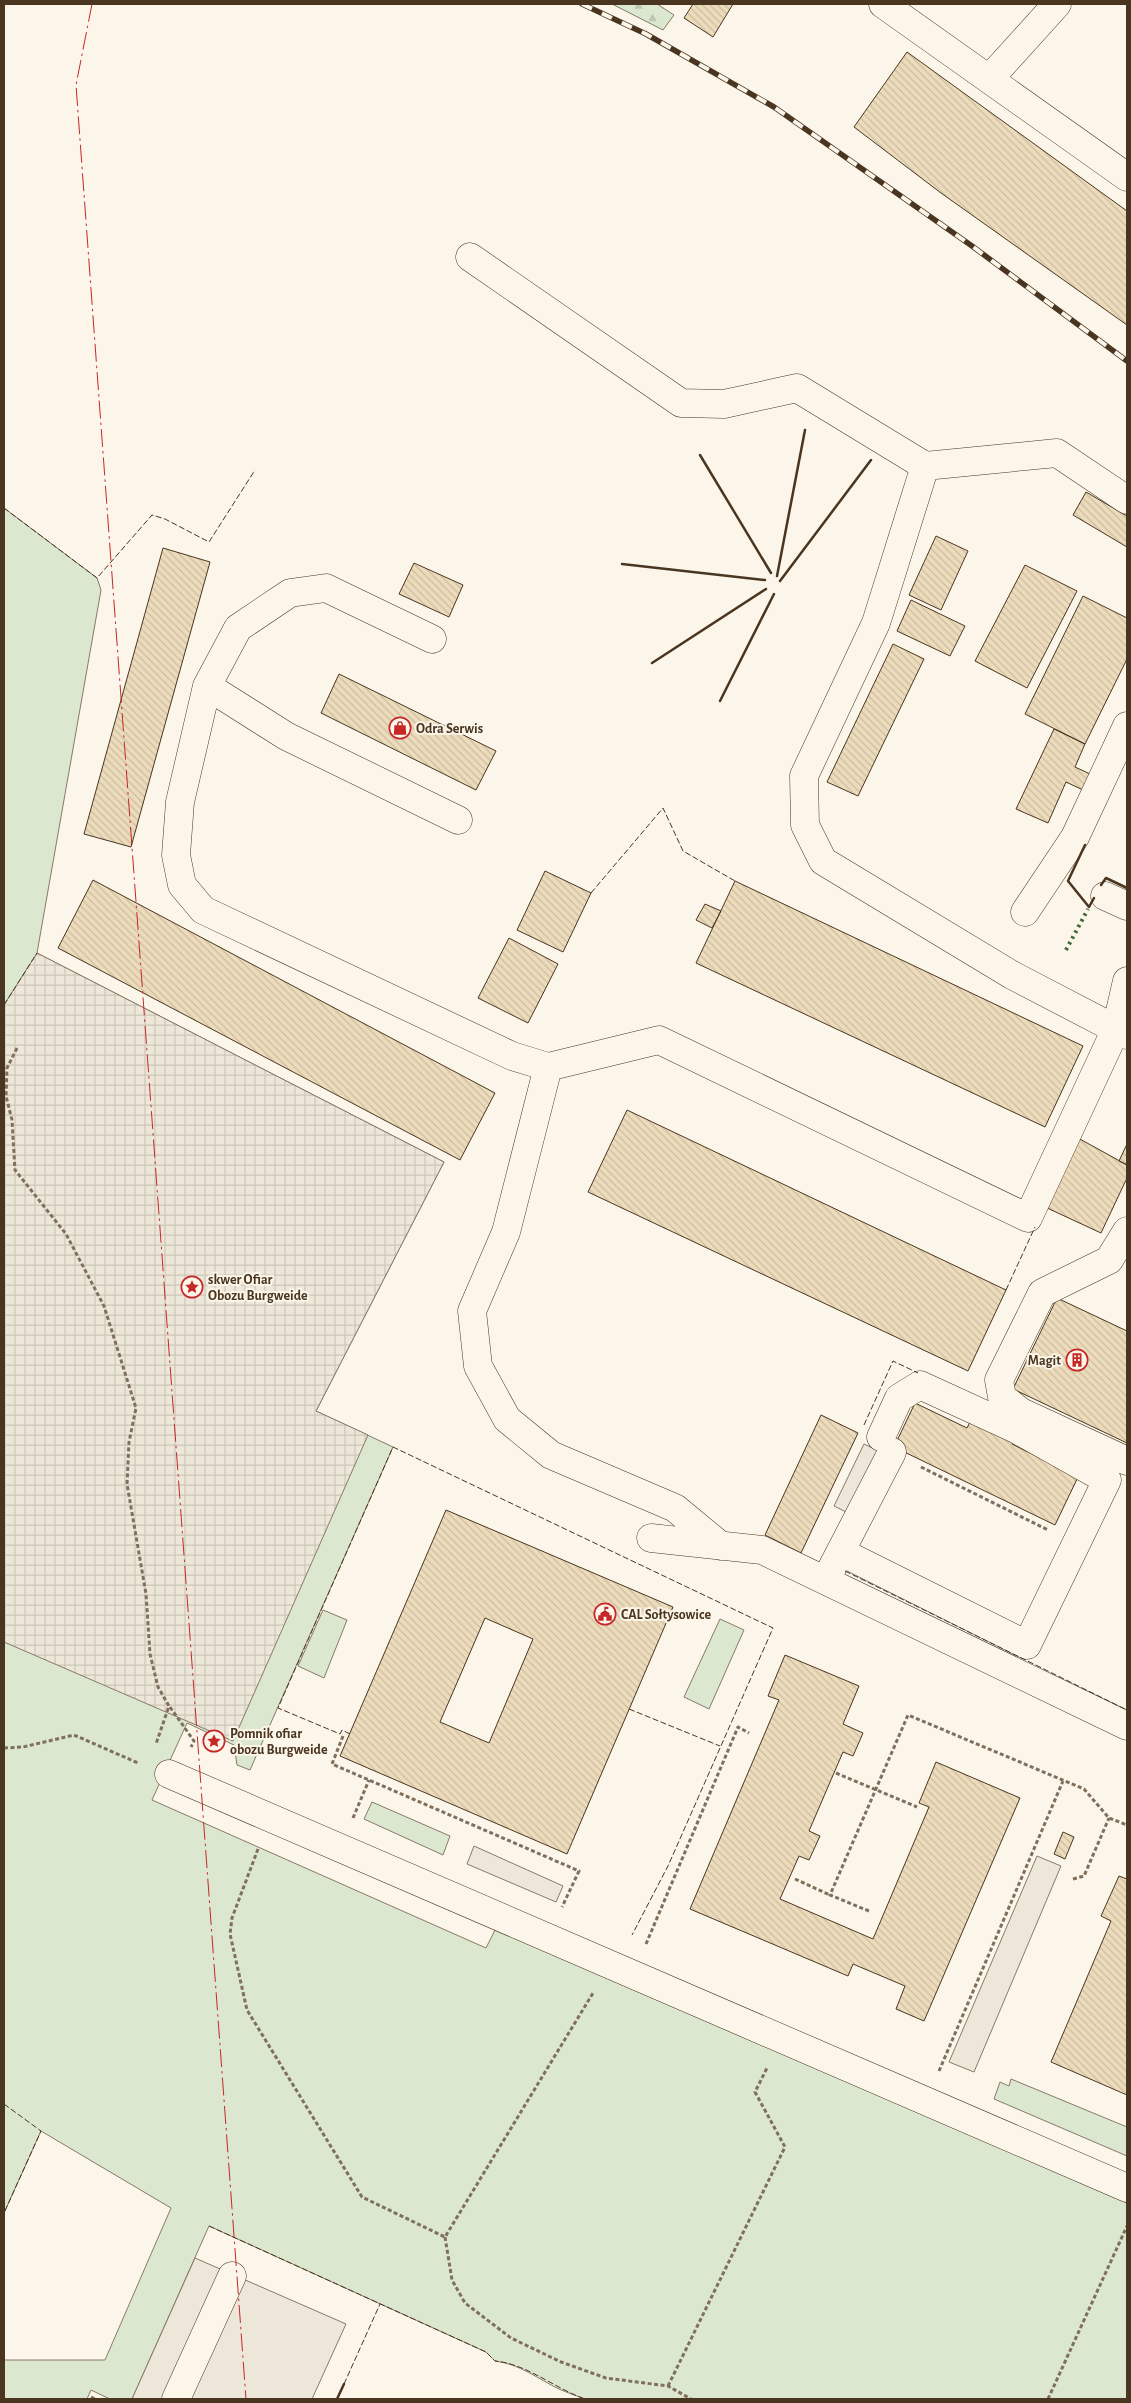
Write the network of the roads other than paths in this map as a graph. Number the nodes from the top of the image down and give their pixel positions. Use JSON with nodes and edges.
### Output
{"nodes":[{"id":1,"x":883,"y":4,"type":"edge"},
{"id":2,"x":1057,"y":4,"type":"edge"},
{"id":3,"x":990,"y":78,"type":"junction"},
{"id":4,"x":1127,"y":177,"type":"edge"},
{"id":5,"x":470,"y":257,"type":"dead end"},
{"id":6,"x":925,"y":466,"type":"junction"},
{"id":7,"x":1127,"y":500,"type":"edge"},
{"id":8,"x":432,"y":639,"type":"dead end"},
{"id":9,"x":207,"y":686,"type":"junction"},
{"id":10,"x":1127,"y":726,"type":"edge"},
{"id":11,"x":458,"y":820,"type":"dead end"},
{"id":12,"x":1025,"y":912,"type":"dead end"},
{"id":13,"x":1127,"y":981,"type":"edge"},
{"id":14,"x":1121,"y":1032,"type":"edge"},
{"id":15,"x":548,"y":1067,"type":"junction"},
{"id":16,"x":1127,"y":1231,"type":"edge"},
{"id":17,"x":1127,"y":1461,"type":"edge"},
{"id":18,"x":651,"y":1538,"type":"dead end"},
{"id":19,"x":721,"y":1546,"type":"junction"},
{"id":20,"x":840,"y":1552,"type":"junction"},
{"id":21,"x":826,"y":1580,"type":"junction"},
{"id":22,"x":1127,"y":1726,"type":"edge"},
{"id":23,"x":159,"y":1770,"type":"road end"},
{"id":24,"x":1127,"y":2188,"type":"edge"},
{"id":25,"x":232,"y":2276,"type":"dead end"},
{"id":26,"x":176,"y":2399,"type":"edge"}],
"edges":[{"from":1,"to":3,"type":"lane"},
{"from":2,"to":3,"type":"lane"},
{"from":3,"to":4,"type":"lane"},
{"from":5,"to":6,"type":"lane"},
{"from":6,"to":7,"type":"lane"},
{"from":6,"to":14,"type":"lane"},
{"from":8,"to":9,"type":"lane"},
{"from":9,"to":11,"type":"lane"},
{"from":9,"to":15,"type":"lane"},
{"from":10,"to":12,"type":"lane"},
{"from":13,"to":14,"type":"lane"},
{"from":14,"to":15,"type":"lane"},
{"from":15,"to":19,"type":"lane"},
{"from":16,"to":17,"type":"lane"},
{"from":18,"to":19,"type":"lane"},
{"from":19,"to":21,"type":"lane"},
{"from":20,"to":20,"type":"lane"},
{"from":20,"to":21,"type":"lane"},
{"from":21,"to":22,"type":"lane"},
{"from":23,"to":24,"type":"lane"},
{"from":25,"to":26,"type":"lane"}]}
